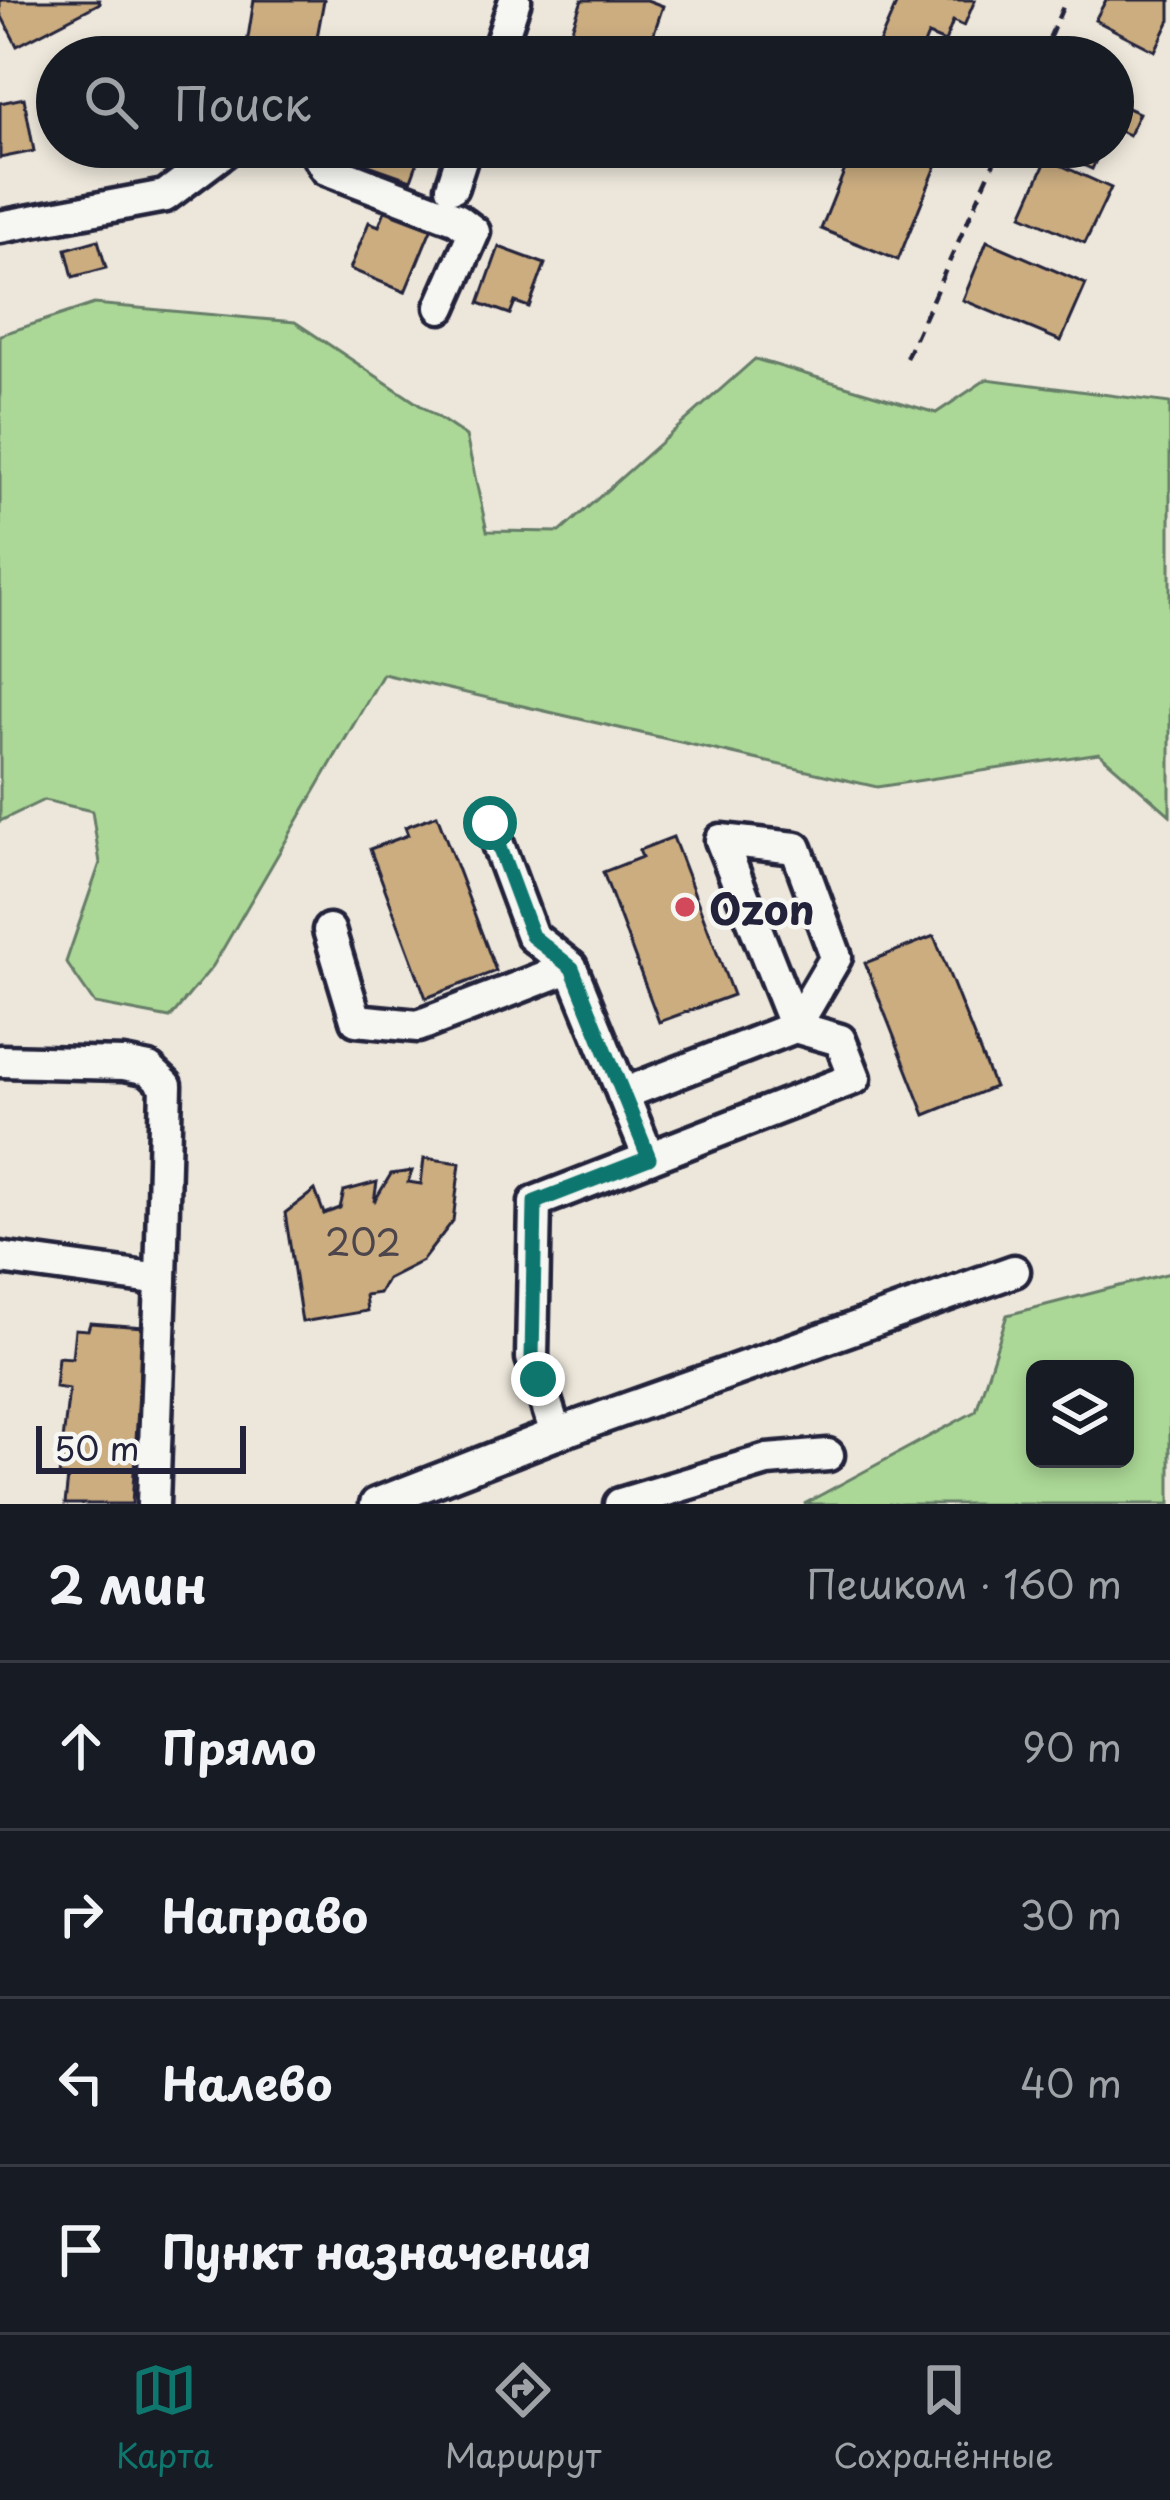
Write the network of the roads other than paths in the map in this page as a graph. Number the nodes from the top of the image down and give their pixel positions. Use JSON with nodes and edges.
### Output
{"nodes":[{"id":1,"x":515,"y":0,"type":"edge"},
{"id":2,"x":503,"y":36,"type":"edge"},
{"id":3,"x":202,"y":168,"type":"edge"},
{"id":4,"x":325,"y":168,"type":"edge"},
{"id":5,"x":458,"y":168,"type":"edge"},
{"id":6,"x":452,"y":187,"type":"dead end"},
{"id":7,"x":0,"y":227,"type":"edge"},
{"id":8,"x":441,"y":307,"type":"dead end"},
{"id":9,"x":490,"y":823,"type":"dead end"},
{"id":10,"x":329,"y":930,"type":"dead end"},
{"id":11,"x":572,"y":968,"type":"junction"},
{"id":12,"x":795,"y":1027,"type":"junction"},
{"id":13,"x":0,"y":1060,"type":"edge"},
{"id":14,"x":622,"y":1094,"type":"junction"},
{"id":15,"x":649,"y":1158,"type":"junction"},
{"id":16,"x":0,"y":1258,"type":"edge"},
{"id":17,"x":1014,"y":1271,"type":"dead end"},
{"id":18,"x":161,"y":1280,"type":"junction"},
{"id":19,"x":556,"y":1434,"type":"junction"},
{"id":20,"x":828,"y":1455,"type":"dead end"},
{"id":21,"x":153,"y":1504,"type":"edge"},
{"id":22,"x":376,"y":1504,"type":"edge"},
{"id":23,"x":620,"y":1504,"type":"edge"}],
"edges":[{"from":1,"to":2,"type":"street"},
{"from":3,"to":7,"type":"street"},
{"from":4,"to":8,"type":"street"},
{"from":5,"to":6,"type":"street"},
{"from":9,"to":11,"type":"street"},
{"from":10,"to":11,"type":"street"},
{"from":11,"to":14,"type":"street"},
{"from":12,"to":12,"type":"street"},
{"from":12,"to":14,"type":"street"},
{"from":12,"to":15,"type":"street"},
{"from":13,"to":18,"type":"street"},
{"from":14,"to":15,"type":"street"},
{"from":15,"to":19,"type":"street"},
{"from":16,"to":18,"type":"street"},
{"from":17,"to":19,"type":"street"},
{"from":18,"to":21,"type":"street"},
{"from":19,"to":22,"type":"street"},
{"from":20,"to":23,"type":"street"}]}
